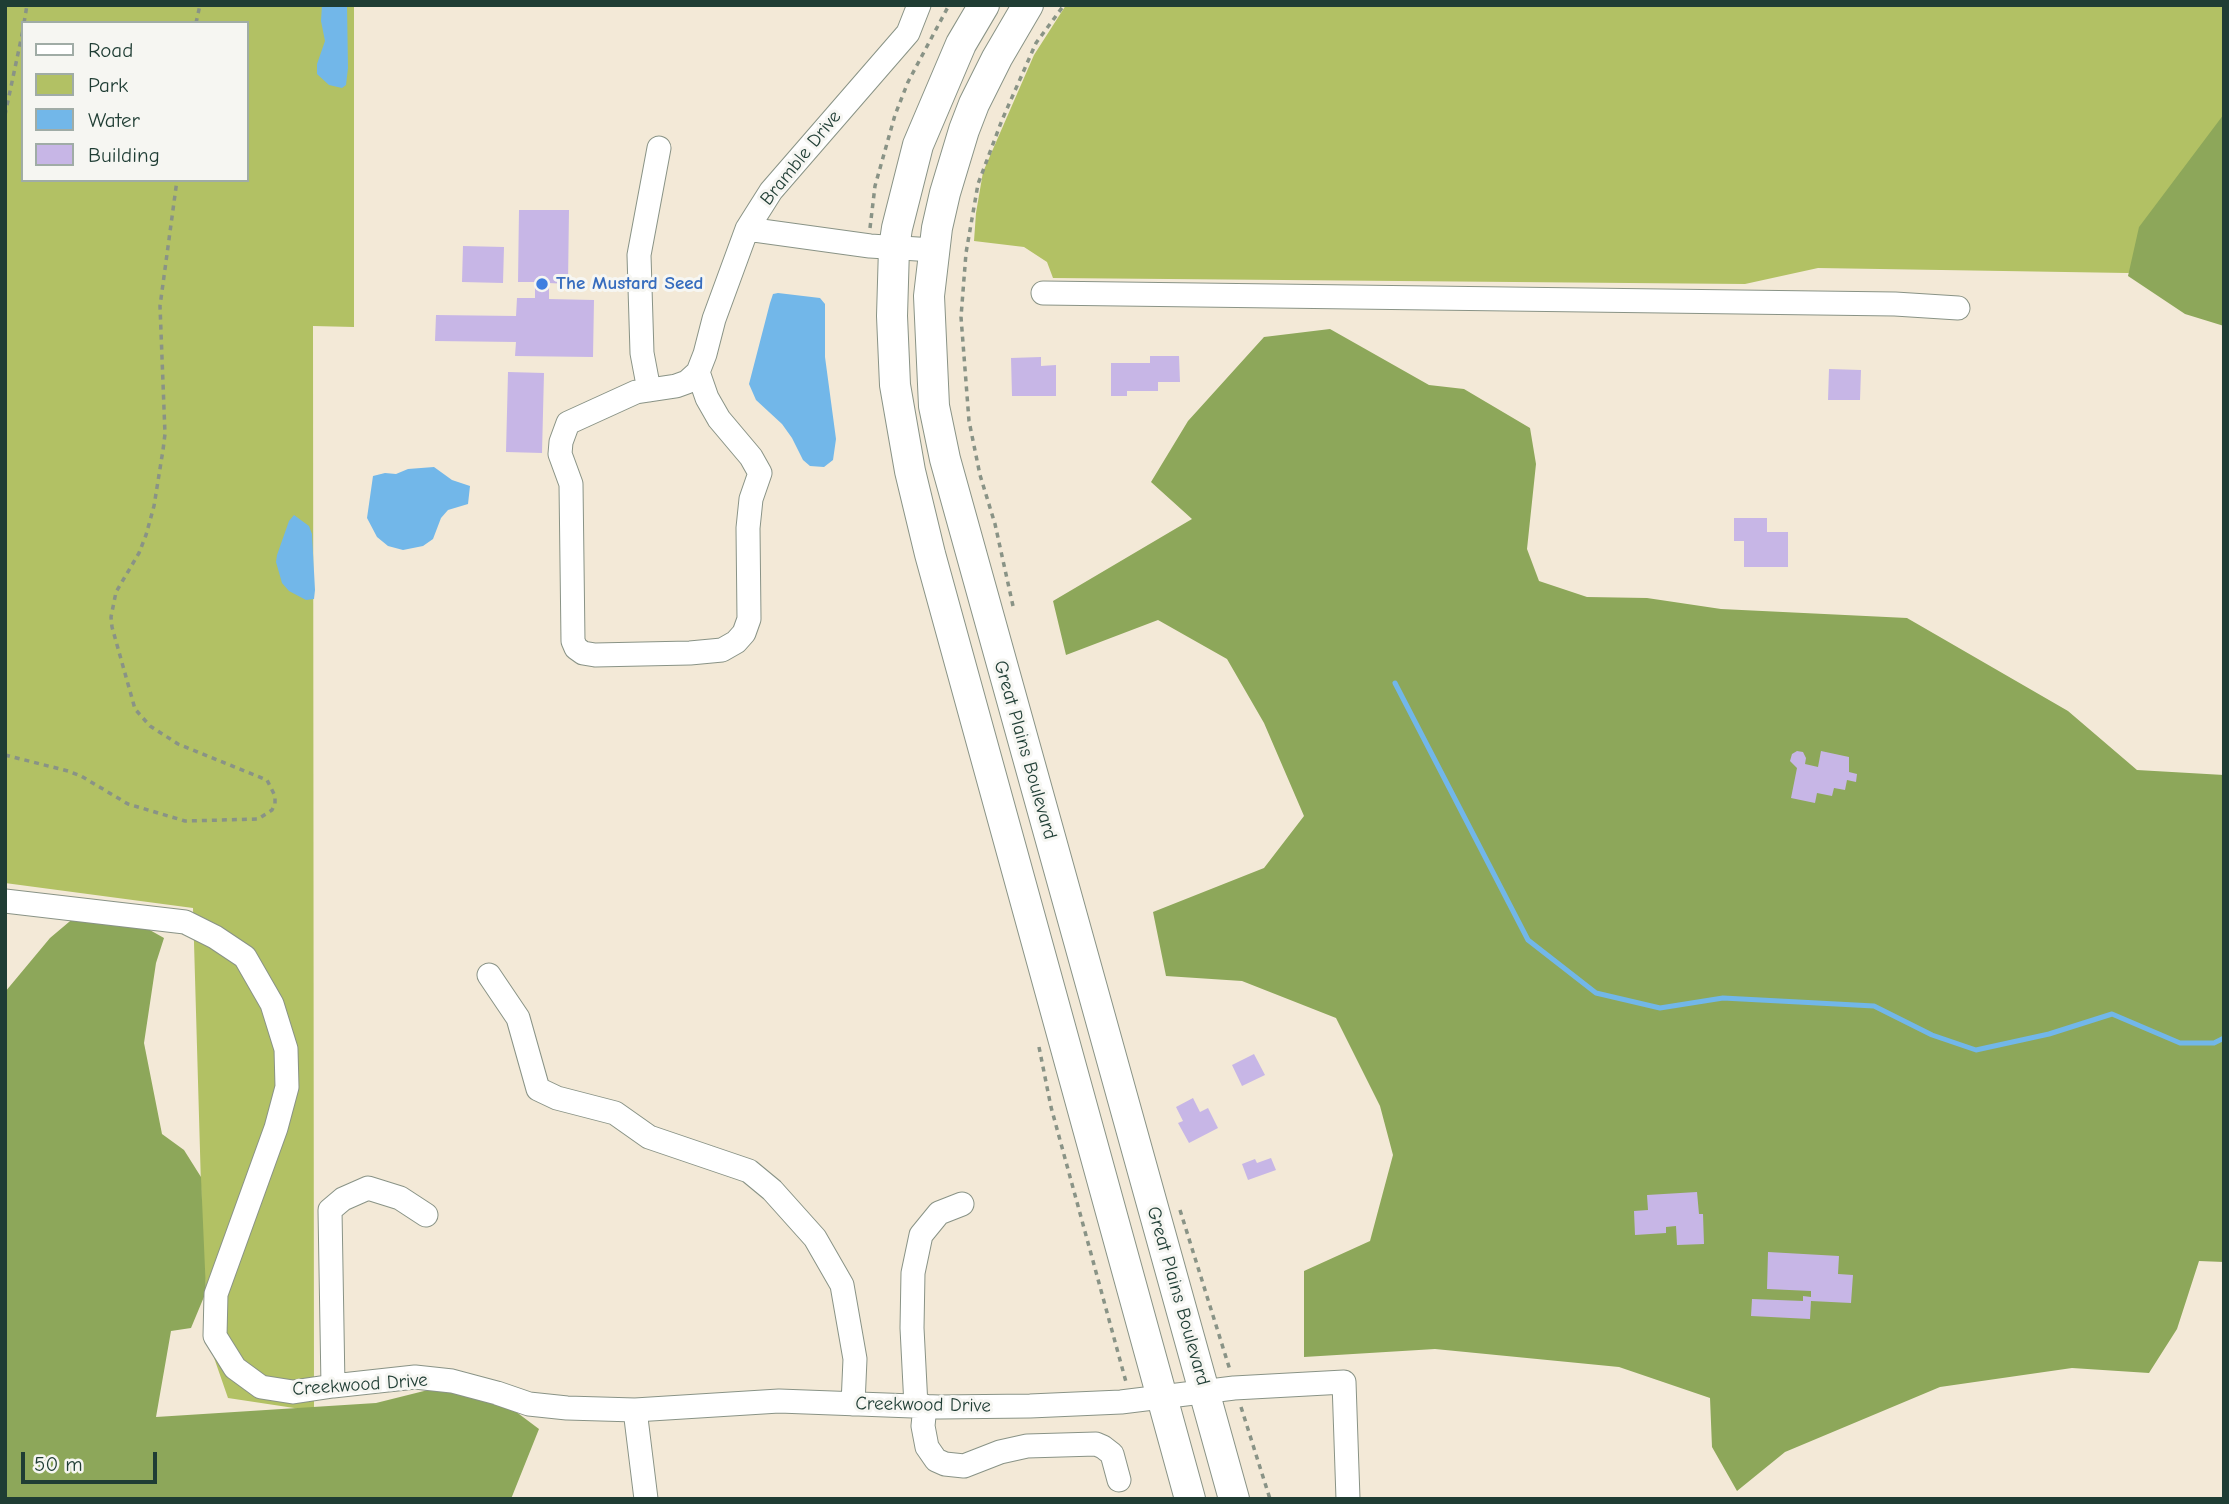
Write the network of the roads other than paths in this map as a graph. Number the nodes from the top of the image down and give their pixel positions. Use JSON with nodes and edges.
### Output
{"nodes":[{"id":1,"x":919,"y":5,"type":"edge"},
{"id":2,"x":984,"y":5,"type":"edge"},
{"id":3,"x":1028,"y":5,"type":"edge"},
{"id":4,"x":659,"y":148,"type":"dead end"},
{"id":5,"x":747,"y":229,"type":"junction"},
{"id":6,"x":894,"y":248,"type":"junction"},
{"id":7,"x":933,"y":250,"type":"junction"},
{"id":8,"x":1044,"y":293,"type":"dead end"},
{"id":9,"x":1958,"y":308,"type":"dead end"},
{"id":10,"x":698,"y":372,"type":"junction"},
{"id":11,"x":649,"y":390,"type":"junction"},
{"id":12,"x":5,"y":901,"type":"edge"},
{"id":13,"x":489,"y":975,"type":"dead end"},
{"id":14,"x":962,"y":1204,"type":"dead end"},
{"id":15,"x":426,"y":1215,"type":"dead end"},
{"id":16,"x":332,"y":1386,"type":"junction"},
{"id":17,"x":1220,"y":1390,"type":"junction"},
{"id":18,"x":1162,"y":1397,"type":"junction"},
{"id":19,"x":853,"y":1404,"type":"junction"},
{"id":20,"x":920,"y":1406,"type":"junction"},
{"id":21,"x":635,"y":1410,"type":"junction"},
{"id":22,"x":1119,"y":1480,"type":"dead end"},
{"id":23,"x":646,"y":1499,"type":"edge"},
{"id":24,"x":1190,"y":1499,"type":"edge"},
{"id":25,"x":1234,"y":1499,"type":"edge"},
{"id":26,"x":1348,"y":1499,"type":"edge"}],
"edges":[{"from":1,"to":5,"type":"street","name":"Bramble Drive"},
{"from":2,"to":6,"type":"main road","name":"Great Plains Boulevard"},
{"from":3,"to":7,"type":"main road","name":"Great Plains Boulevard"},
{"from":4,"to":11,"type":"street"},
{"from":5,"to":6,"type":"street","name":"Bramble Drive"},
{"from":5,"to":10,"type":"street"},
{"from":6,"to":7,"type":"street","name":"Bramble Drive"},
{"from":6,"to":18,"type":"main road","name":"Great Plains Boulevard"},
{"from":7,"to":17,"type":"main road","name":"Great Plains Boulevard"},
{"from":8,"to":9,"type":"street"},
{"from":10,"to":11,"type":"street"},
{"from":10,"to":11,"type":"street"},
{"from":12,"to":16,"type":"street","name":"Creekwood Drive"},
{"from":13,"to":19,"type":"street"},
{"from":14,"to":20,"type":"street"},
{"from":15,"to":16,"type":"street"},
{"from":16,"to":21,"type":"street","name":"Creekwood Drive"},
{"from":17,"to":18,"type":"street","name":"Creekwood Drive"},
{"from":17,"to":25,"type":"main road","name":"Great Plains Boulevard"},
{"from":17,"to":26,"type":"street","name":"Creekwood Drive"},
{"from":18,"to":20,"type":"street","name":"Creekwood Drive"},
{"from":18,"to":24,"type":"main road","name":"Great Plains Boulevard"},
{"from":19,"to":20,"type":"street","name":"Creekwood Drive"},
{"from":19,"to":21,"type":"street","name":"Creekwood Drive"},
{"from":20,"to":22,"type":"street"},
{"from":21,"to":23,"type":"street"}]}
